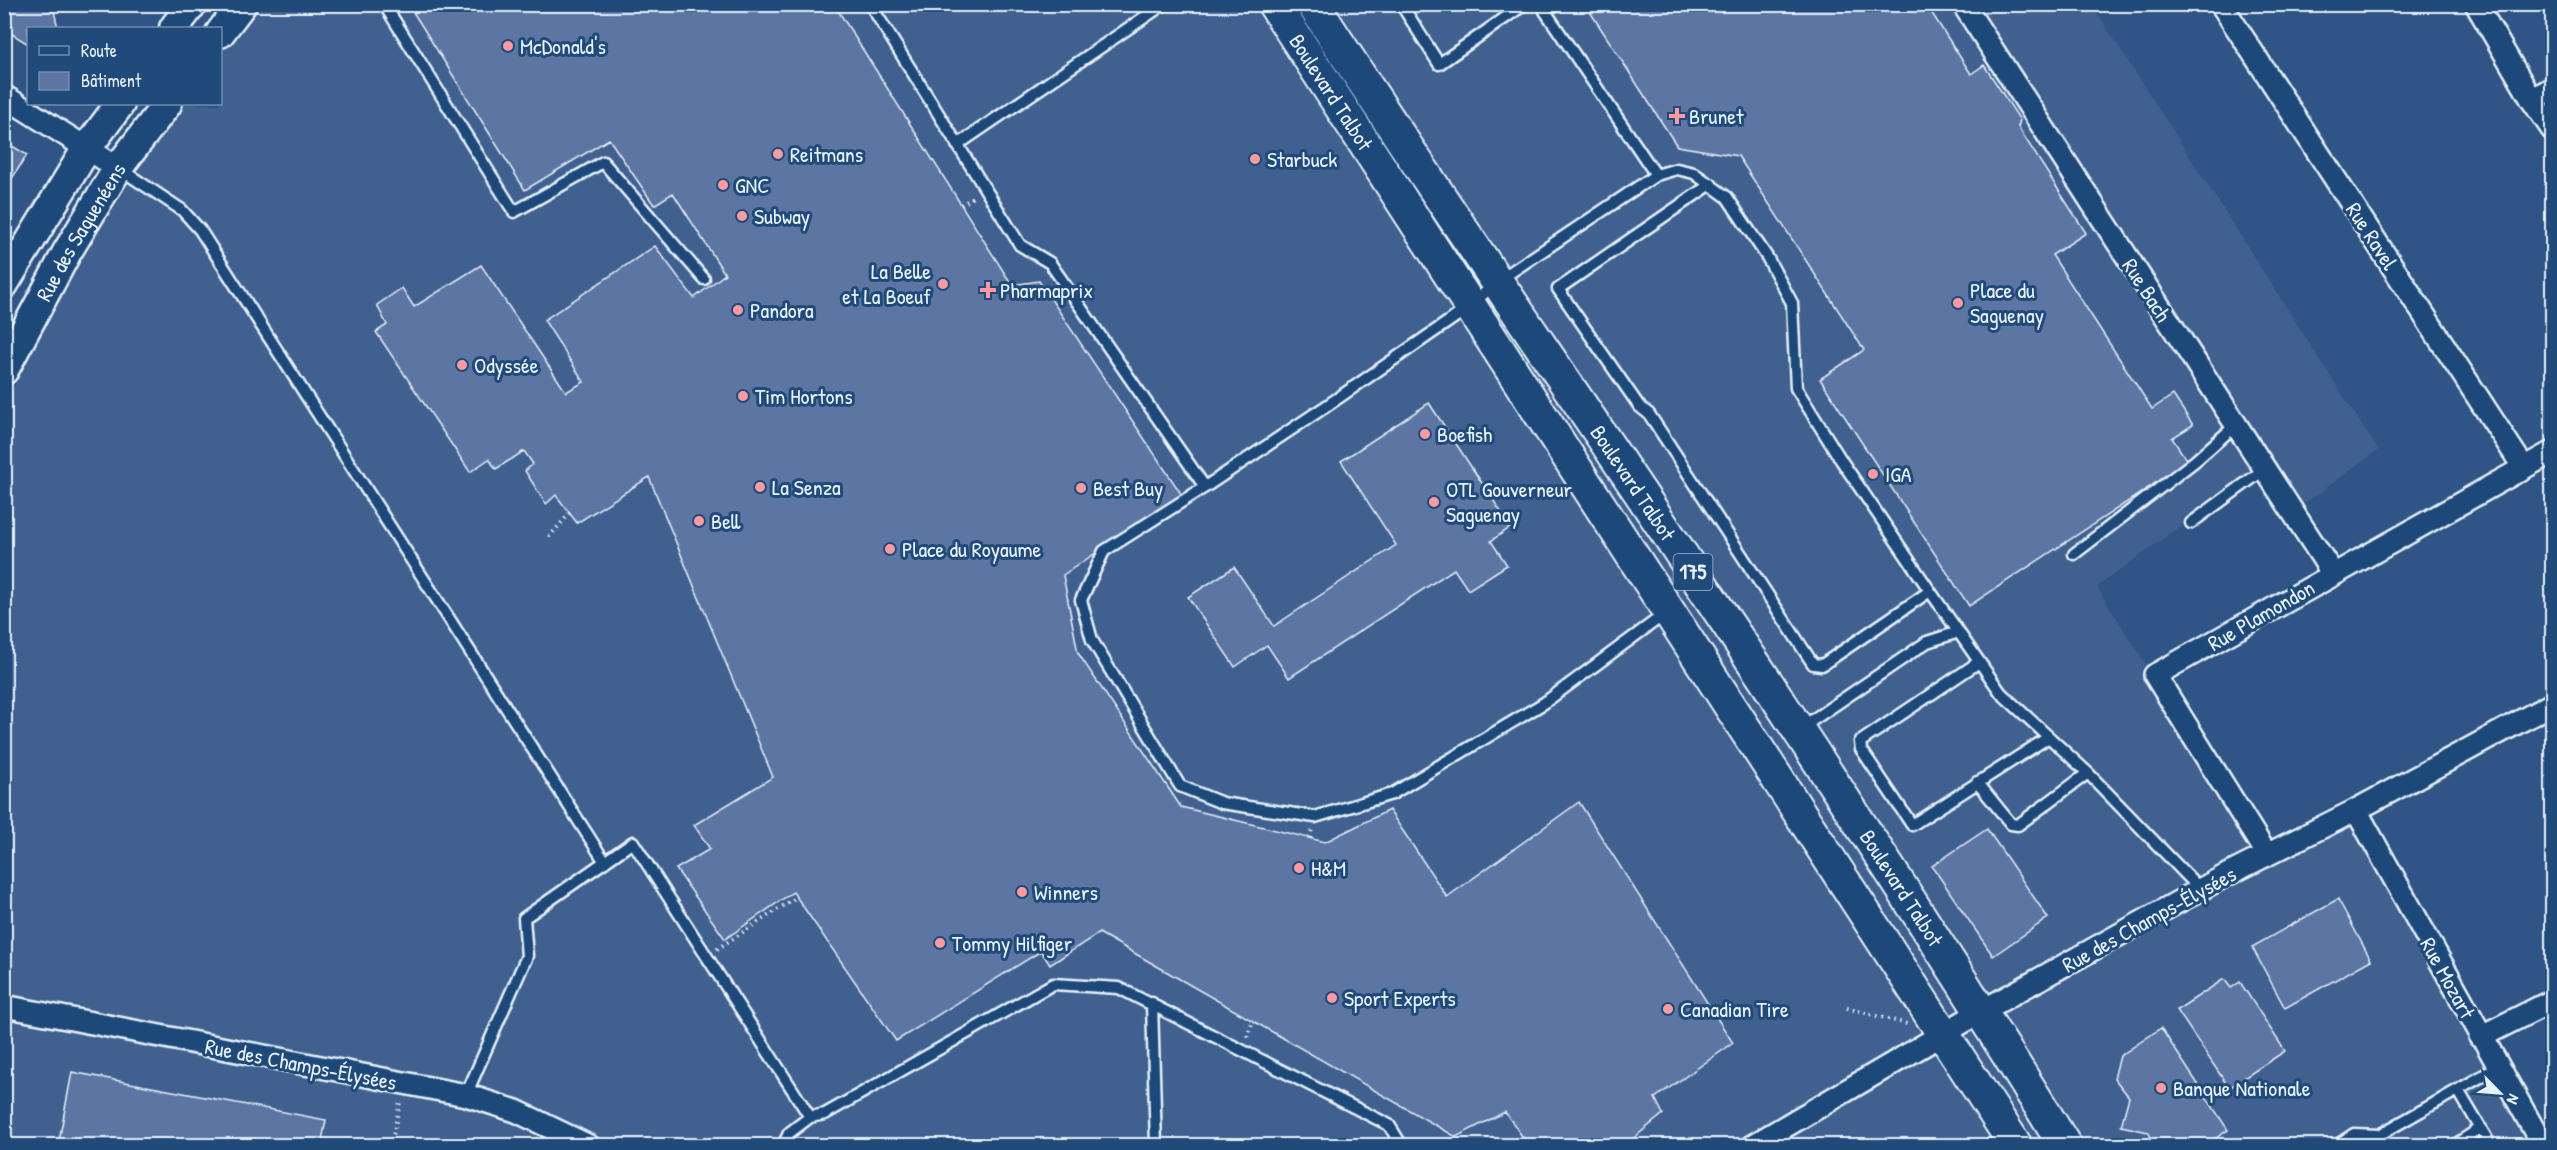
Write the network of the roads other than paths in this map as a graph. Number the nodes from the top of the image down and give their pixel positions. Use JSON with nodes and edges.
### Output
{"nodes":[{"id":1,"x":192,"y":4,"type":"edge"},
{"id":2,"x":242,"y":4,"type":"edge"},
{"id":3,"x":384,"y":4,"type":"edge"},
{"id":4,"x":870,"y":4,"type":"edge"},
{"id":5,"x":1164,"y":4,"type":"edge"},
{"id":6,"x":1274,"y":4,"type":"edge"},
{"id":7,"x":1313,"y":4,"type":"edge"},
{"id":8,"x":1401,"y":4,"type":"edge"},
{"id":9,"x":1526,"y":4,"type":"edge"},
{"id":10,"x":1545,"y":4,"type":"edge"},
{"id":11,"x":1963,"y":4,"type":"edge"},
{"id":12,"x":2221,"y":4,"type":"edge"},
{"id":13,"x":2476,"y":4,"type":"edge"},
{"id":14,"x":175,"y":27,"type":"edge"},
{"id":15,"x":222,"y":30,"type":"edge"},
{"id":16,"x":2553,"y":88,"type":"edge"},
{"id":17,"x":4,"y":96,"type":"edge"},
{"id":18,"x":2532,"y":100,"type":"junction"},
{"id":19,"x":119,"y":105,"type":"edge"},
{"id":20,"x":166,"y":105,"type":"edge"},
{"id":21,"x":2553,"y":129,"type":"edge"},
{"id":22,"x":957,"y":145,"type":"junction"},
{"id":23,"x":87,"y":148,"type":"junction"},
{"id":24,"x":118,"y":168,"type":"junction"},
{"id":25,"x":1656,"y":175,"type":"junction"},
{"id":26,"x":1711,"y":184,"type":"junction"},
{"id":27,"x":705,"y":279,"type":"dead end"},
{"id":28,"x":1496,"y":282,"type":"junction"},
{"id":29,"x":4,"y":284,"type":"edge"},
{"id":30,"x":1471,"y":306,"type":"junction"},
{"id":31,"x":4,"y":370,"type":"edge"},
{"id":32,"x":2236,"y":425,"type":"junction"},
{"id":33,"x":2553,"y":452,"type":"edge"},
{"id":34,"x":2524,"y":468,"type":"junction"},
{"id":35,"x":2265,"y":469,"type":"junction"},
{"id":36,"x":1205,"y":487,"type":"junction"},
{"id":37,"x":2190,"y":523,"type":"dead end"},
{"id":38,"x":2074,"y":554,"type":"dead end"},
{"id":39,"x":2333,"y":574,"type":"junction"},
{"id":40,"x":1930,"y":591,"type":"junction"},
{"id":41,"x":1669,"y":611,"type":"junction"},
{"id":42,"x":1959,"y":632,"type":"junction"},
{"id":43,"x":1979,"y":662,"type":"junction"},
{"id":44,"x":2553,"y":704,"type":"edge"},
{"id":45,"x":1797,"y":730,"type":"junction"},
{"id":46,"x":2049,"y":737,"type":"junction"},
{"id":47,"x":2088,"y":773,"type":"junction"},
{"id":48,"x":1977,"y":782,"type":"junction"},
{"id":49,"x":2356,"y":810,"type":"junction"},
{"id":50,"x":2267,"y":855,"type":"junction"},
{"id":51,"x":604,"y":862,"type":"junction"},
{"id":52,"x":2201,"y":890,"type":"junction"},
{"id":53,"x":2553,"y":1001,"type":"edge"},
{"id":54,"x":1152,"y":1003,"type":"junction"},
{"id":55,"x":4,"y":1006,"type":"edge"},
{"id":56,"x":1982,"y":1011,"type":"junction"},
{"id":57,"x":1944,"y":1034,"type":"junction"},
{"id":58,"x":2480,"y":1037,"type":"junction"},
{"id":59,"x":2498,"y":1068,"type":"junction"},
{"id":60,"x":2458,"y":1090,"type":"junction"},
{"id":61,"x":466,"y":1095,"type":"junction"},
{"id":62,"x":810,"y":1117,"type":"junction"},
{"id":63,"x":2481,"y":1128,"type":"junction"},
{"id":64,"x":589,"y":1146,"type":"edge"},
{"id":65,"x":783,"y":1146,"type":"edge"},
{"id":66,"x":1156,"y":1146,"type":"edge"},
{"id":67,"x":1402,"y":1146,"type":"edge"},
{"id":68,"x":1752,"y":1146,"type":"edge"},
{"id":69,"x":2016,"y":1146,"type":"edge"},
{"id":70,"x":2065,"y":1146,"type":"edge"},
{"id":71,"x":2336,"y":1146,"type":"edge"},
{"id":72,"x":2453,"y":1146,"type":"edge"},
{"id":73,"x":2492,"y":1146,"type":"edge"},
{"id":74,"x":2543,"y":1146,"type":"edge"}],
"edges":[{"from":1,"to":14,"type":"street"},
{"from":2,"to":15,"type":"street"},
{"from":3,"to":27,"type":"lane"},
{"from":4,"to":22,"type":"lane"},
{"from":5,"to":22,"type":"lane"},
{"from":6,"to":30,"type":"main road","name":"Boulevard Talbot","number":"175"},
{"from":7,"to":28,"type":"main road","name":"Boulevard Talbot","number":"175"},
{"from":8,"to":9,"type":"lane"},
{"from":10,"to":25,"type":"lane"},
{"from":11,"to":32,"type":"street","name":"Rue Bach"},
{"from":12,"to":34,"type":"street","name":"Rue Ravel"},
{"from":13,"to":18,"type":"street"},
{"from":16,"to":18,"type":"street"},
{"from":17,"to":23,"type":"street"},
{"from":18,"to":21,"type":"street"},
{"from":19,"to":23,"type":"street","name":"Rue des Saguenéens"},
{"from":20,"to":24,"type":"street","name":"Rue des Saguenéens"},
{"from":22,"to":36,"type":"lane"},
{"from":23,"to":24,"type":"street"},
{"from":23,"to":29,"type":"street","name":"Rue des Saguenéens"},
{"from":24,"to":31,"type":"street","name":"Rue des Saguenéens"},
{"from":24,"to":51,"type":"lane"},
{"from":25,"to":26,"type":"lane"},
{"from":25,"to":28,"type":"lane"},
{"from":26,"to":40,"type":"lane"},
{"from":26,"to":40,"type":"lane"},
{"from":28,"to":30,"type":"lane"},
{"from":28,"to":45,"type":"main road","name":"Boulevard Talbot","number":"175"},
{"from":30,"to":36,"type":"lane"},
{"from":30,"to":41,"type":"main road","name":"Boulevard Talbot","number":"175"},
{"from":32,"to":35,"type":"street","name":"Rue Bach"},
{"from":32,"to":38,"type":"lane"},
{"from":33,"to":34,"type":"street","name":"Rue Plamondon"},
{"from":34,"to":39,"type":"street","name":"Rue Plamondon"},
{"from":35,"to":37,"type":"lane"},
{"from":35,"to":39,"type":"street","name":"Rue Bach"},
{"from":36,"to":41,"type":"lane"},
{"from":39,"to":50,"type":"street","name":"Rue Plamondon"},
{"from":40,"to":42,"type":"lane"},
{"from":41,"to":57,"type":"main road","name":"Boulevard Talbot","number":"175"},
{"from":42,"to":43,"type":"lane"},
{"from":42,"to":45,"type":"lane"},
{"from":43,"to":46,"type":"lane"},
{"from":43,"to":48,"type":"lane"},
{"from":44,"to":49,"type":"street","name":"Rue des Champs-Élysées"},
{"from":45,"to":56,"type":"main road","name":"Boulevard Talbot","number":"175"},
{"from":46,"to":47,"type":"lane"},
{"from":46,"to":48,"type":"lane"},
{"from":47,"to":48,"type":"lane"},
{"from":47,"to":52,"type":"lane"},
{"from":49,"to":50,"type":"street","name":"Rue des Champs-Élysées"},
{"from":49,"to":58,"type":"street","name":"Rue Mozart"},
{"from":50,"to":52,"type":"street","name":"Rue des Champs-Élysées"},
{"from":51,"to":61,"type":"lane"},
{"from":51,"to":62,"type":"lane"},
{"from":52,"to":56,"type":"street","name":"Rue des Champs-Élysées"},
{"from":53,"to":58,"type":"street"},
{"from":54,"to":62,"type":"lane"},
{"from":54,"to":66,"type":"lane"},
{"from":54,"to":67,"type":"lane"},
{"from":55,"to":61,"type":"street","name":"Rue des Champs-Élysées"},
{"from":56,"to":57,"type":"street","name":"Rue des Champs-Élysées"},
{"from":56,"to":70,"type":"main road","name":"Boulevard Talbot","number":"175"},
{"from":57,"to":68,"type":"street","name":"Rue des Champs-Élysées"},
{"from":57,"to":69,"type":"main road","name":"Boulevard Talbot","number":"175"},
{"from":58,"to":59,"type":"street","name":"Rue Mozart"},
{"from":59,"to":60,"type":"lane"},
{"from":59,"to":74,"type":"street","name":"Rue Mozart"},
{"from":60,"to":63,"type":"lane"},
{"from":60,"to":71,"type":"lane"},
{"from":61,"to":64,"type":"street","name":"Rue des Champs-Élysées"},
{"from":62,"to":65,"type":"lane"},
{"from":63,"to":72,"type":"lane"},
{"from":63,"to":73,"type":"lane"}]}
